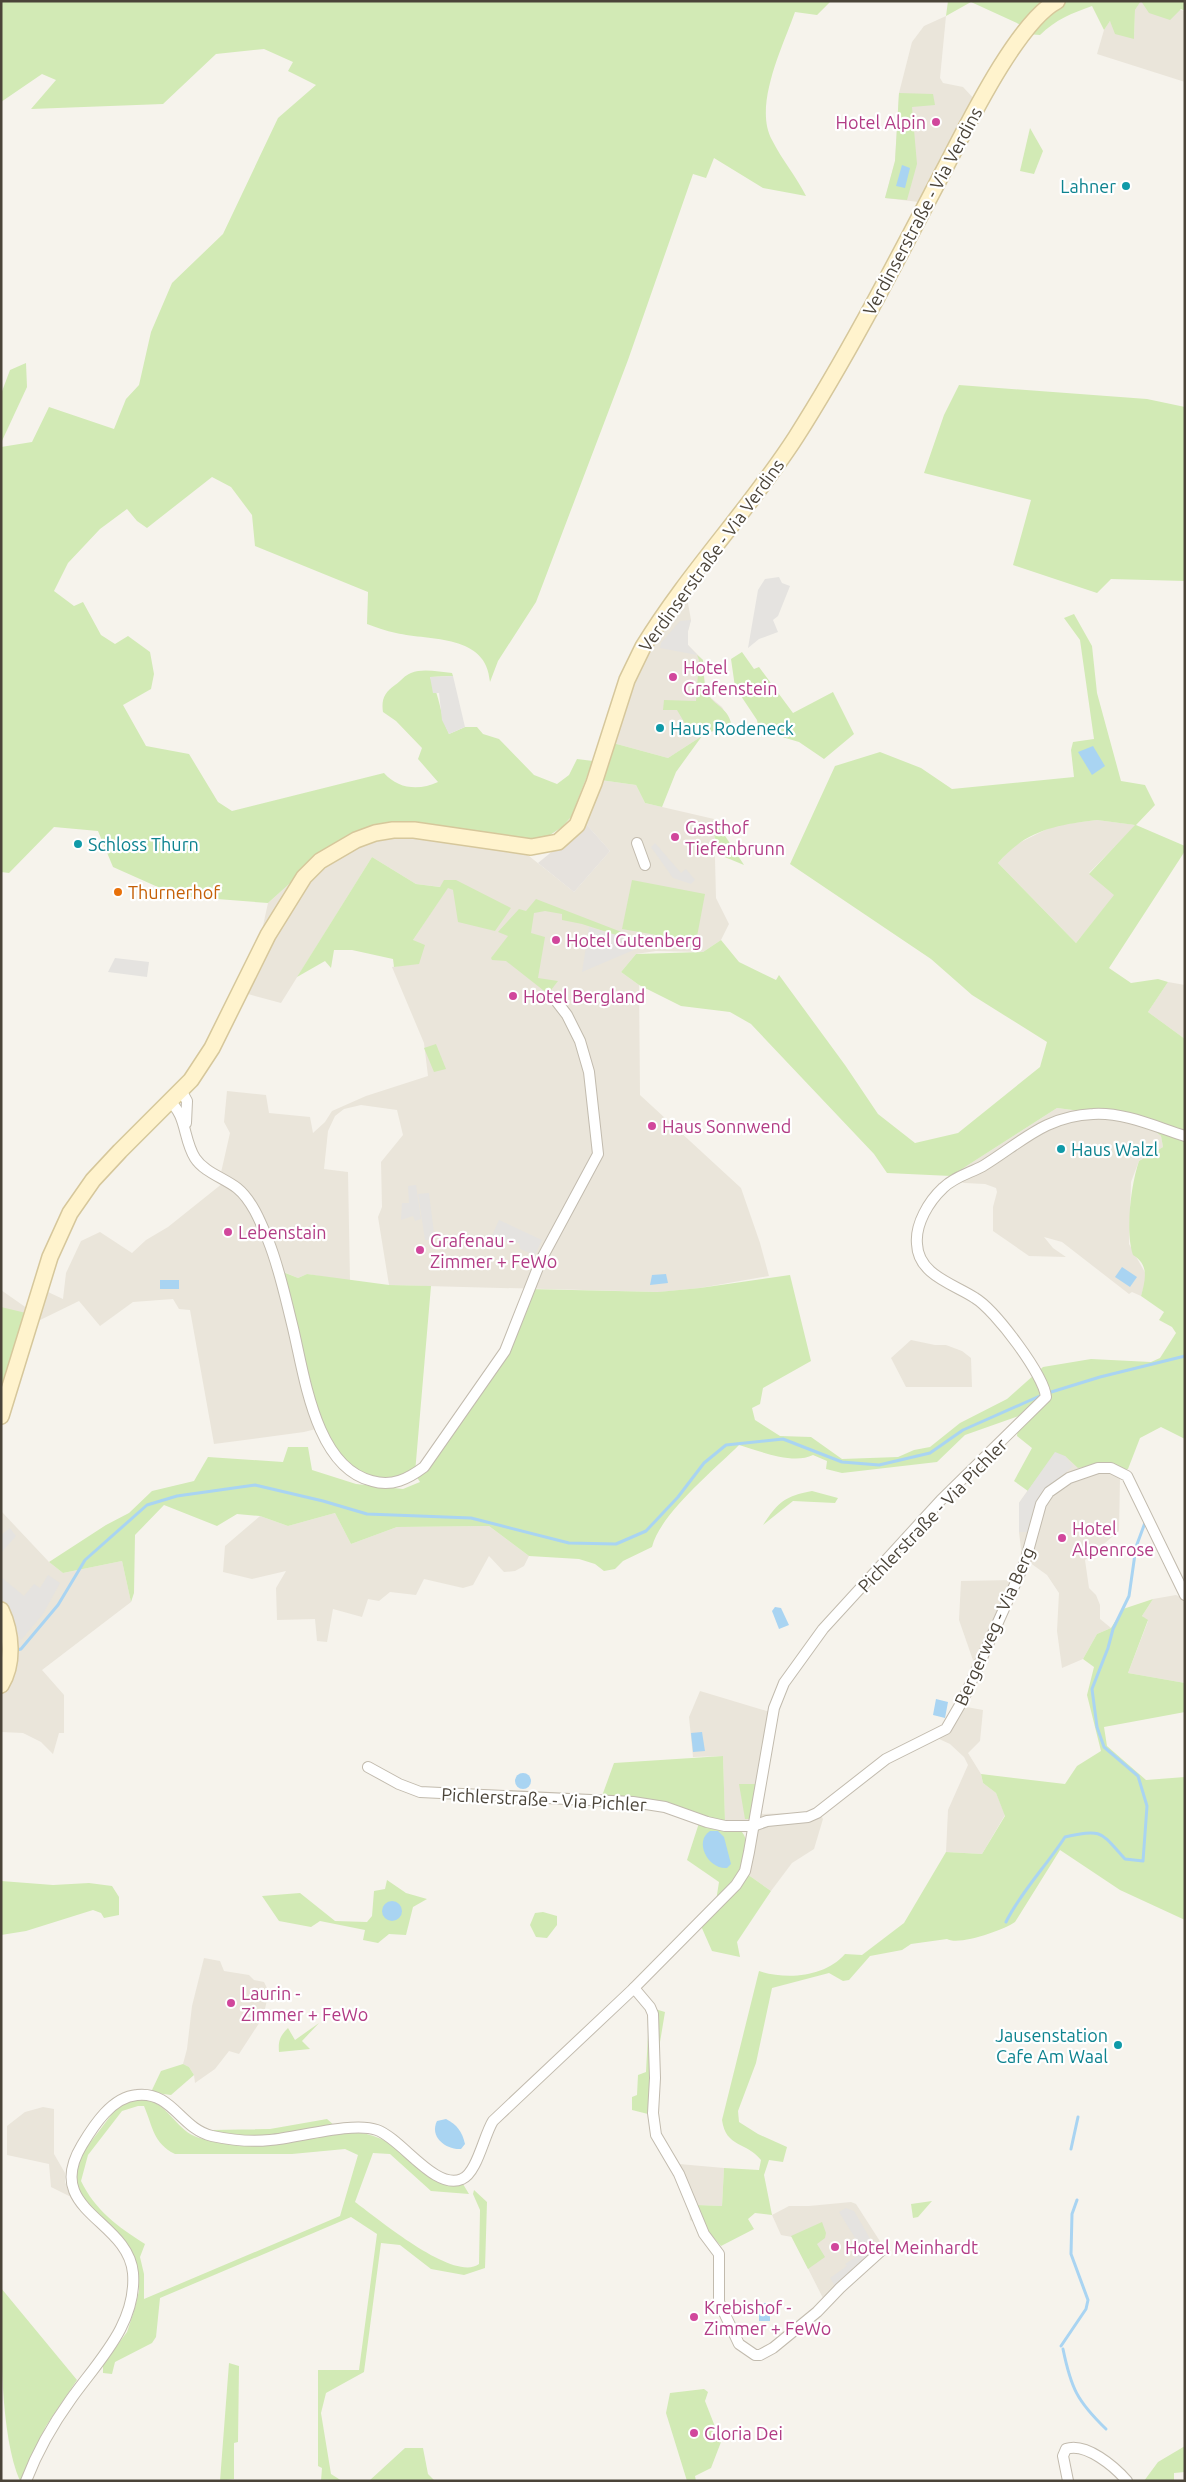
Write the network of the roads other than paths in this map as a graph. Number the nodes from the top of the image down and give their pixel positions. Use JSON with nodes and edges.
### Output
{"nodes":[{"id":1,"x":1057,"y":1,"type":"edge"},
{"id":2,"x":637,"y":843,"type":"dead end"},
{"id":3,"x":645,"y":865,"type":"dead end"},
{"id":4,"x":557,"y":1002,"type":"dead end"},
{"id":5,"x":181,"y":1090,"type":"junction"},
{"id":6,"x":169,"y":1101,"type":"junction"},
{"id":7,"x":185,"y":1131,"type":"junction"},
{"id":8,"x":1185,"y":1136,"type":"edge"},
{"id":9,"x":1,"y":1416,"type":"edge"},
{"id":10,"x":1185,"y":1595,"type":"edge"},
{"id":11,"x":1,"y":1610,"type":"edge"},
{"id":12,"x":1,"y":1685,"type":"edge"},
{"id":13,"x":368,"y":1767,"type":"dead end"},
{"id":14,"x":753,"y":1826,"type":"junction"},
{"id":15,"x":634,"y":1988,"type":"junction"},
{"id":16,"x":882,"y":2250,"type":"dead end"},
{"id":17,"x":26,"y":2481,"type":"edge"},
{"id":18,"x":1068,"y":2481,"type":"edge"},
{"id":19,"x":1127,"y":2481,"type":"edge"}],
"edges":[{"from":1,"to":5,"type":"street","name":"Verdinserstraße - Via Verdins"},
{"from":2,"to":3,"type":"street"},
{"from":4,"to":7,"type":"street"},
{"from":5,"to":6,"type":"street","name":"Verdinserstraße - Via Verdins"},
{"from":5,"to":7,"type":"street"},
{"from":6,"to":7,"type":"street"},
{"from":6,"to":9,"type":"street","name":"Verdinserstraße - Via Verdins"},
{"from":8,"to":14,"type":"street","name":"Pichlerstraße - Via Pichler"},
{"from":10,"to":14,"type":"street","name":"Bergerweg - Via Berg"},
{"from":11,"to":12,"type":"street"},
{"from":13,"to":14,"type":"street","name":"Pichlerstraße - Via Pichler"},
{"from":14,"to":15,"type":"street","name":"Pichlerstraße - Via Pichler"},
{"from":15,"to":16,"type":"street"},
{"from":15,"to":17,"type":"street","name":"Pichlerstraße - Via Pichler"},
{"from":18,"to":19,"type":"street"}]}
